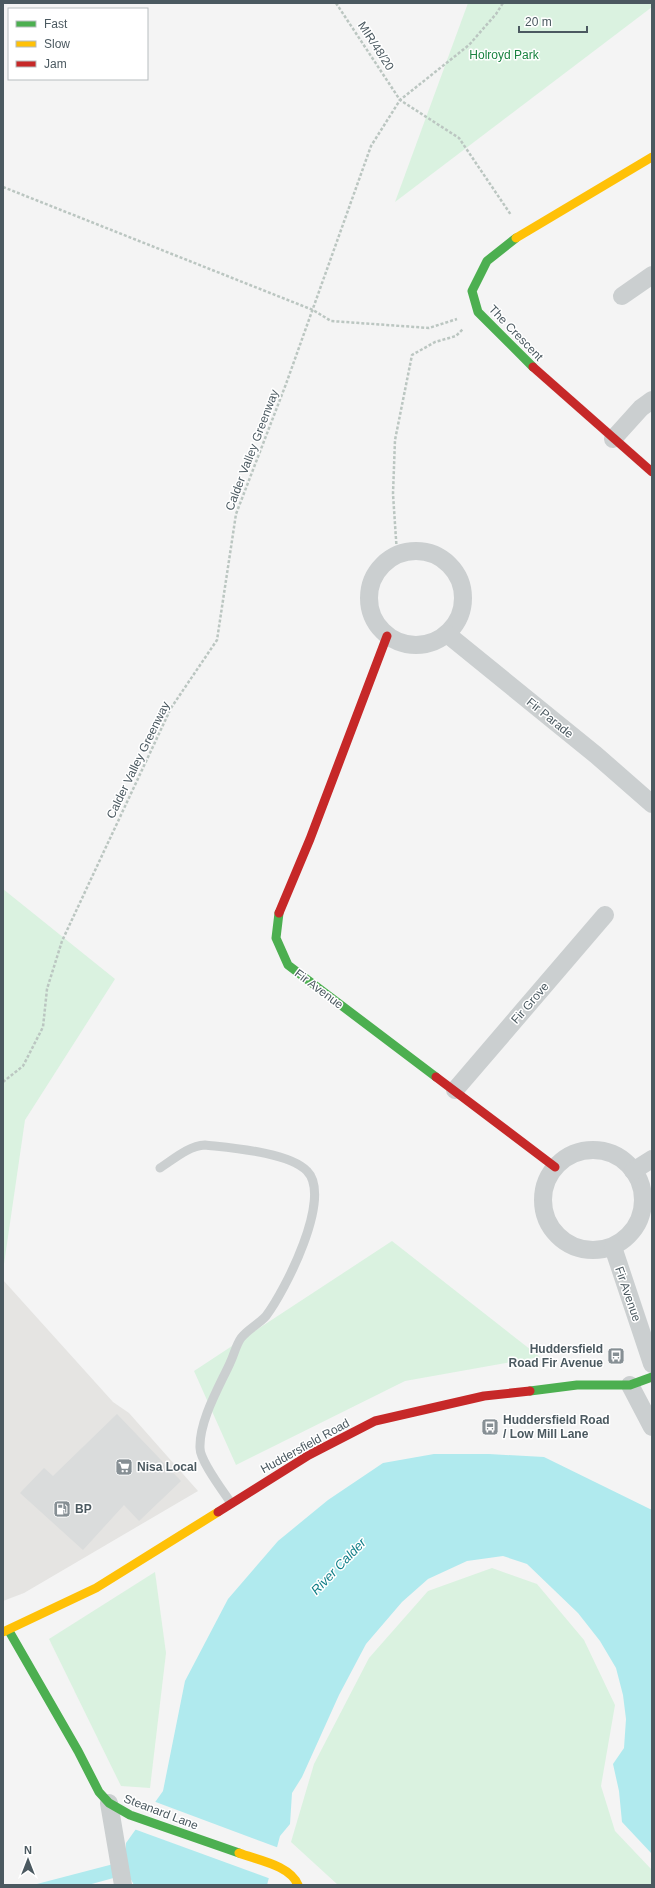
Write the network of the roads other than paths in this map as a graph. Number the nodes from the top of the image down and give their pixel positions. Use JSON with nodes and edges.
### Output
{"nodes":[{"id":1,"x":651,"y":159,"type":"edge"},
{"id":2,"x":652,"y":275,"type":"edge"},
{"id":3,"x":622,"y":296,"type":"dead end"},
{"id":4,"x":652,"y":400,"type":"edge"},
{"id":5,"x":613,"y":439,"type":"junction"},
{"id":6,"x":652,"y":472,"type":"edge"},
{"id":7,"x":446,"y":634,"type":"junction"},
{"id":8,"x":387,"y":636,"type":"junction"},
{"id":9,"x":652,"y":804,"type":"edge"},
{"id":10,"x":605,"y":915,"type":"dead end"},
{"id":11,"x":455,"y":1090,"type":"junction"},
{"id":12,"x":652,"y":1159,"type":"edge"},
{"id":13,"x":555,"y":1167,"type":"junction"},
{"id":14,"x":160,"y":1168,"type":"dead end"},
{"id":15,"x":633,"y":1171,"type":"junction"},
{"id":16,"x":612,"y":1247,"type":"junction"},
{"id":17,"x":652,"y":1364,"type":"edge"},
{"id":18,"x":652,"y":1377,"type":"edge"},
{"id":19,"x":630,"y":1385,"type":"junction"},
{"id":20,"x":652,"y":1427,"type":"edge"},
{"id":21,"x":231,"y":1503,"type":"junction"},
{"id":22,"x":6,"y":1632,"type":"edge"},
{"id":23,"x":108,"y":1804,"type":"junction"},
{"id":24,"x":123,"y":1885,"type":"edge"},
{"id":25,"x":298,"y":1885,"type":"edge"}],
"edges":[{"from":1,"to":5,"type":"main road","name":"The Crescent"},
{"from":2,"to":3,"type":"street"},
{"from":4,"to":5,"type":"street"},
{"from":5,"to":6,"type":"main road","name":"The Crescent"},
{"from":7,"to":8,"type":"street"},
{"from":7,"to":8,"type":"street"},
{"from":7,"to":9,"type":"street","name":"Fir Parade"},
{"from":8,"to":11,"type":"main road","name":"Fir Avenue"},
{"from":10,"to":11,"type":"street","name":"Fir Grove"},
{"from":11,"to":13,"type":"main road","name":"Fir Avenue"},
{"from":12,"to":15,"type":"street"},
{"from":13,"to":15,"type":"street"},
{"from":13,"to":16,"type":"street"},
{"from":14,"to":21,"type":"lane"},
{"from":15,"to":16,"type":"street"},
{"from":16,"to":17,"type":"street","name":"Fir Avenue"},
{"from":18,"to":19,"type":"main road","name":"Huddersfield Road"},
{"from":19,"to":20,"type":"street"},
{"from":19,"to":21,"type":"main road","name":"Huddersfield Road"},
{"from":21,"to":22,"type":"main road","name":"Huddersfield Road"},
{"from":22,"to":23,"type":"main road","name":"Steanard Lane"},
{"from":23,"to":24,"type":"street"},
{"from":23,"to":25,"type":"main road","name":"Steanard Lane"}]}
